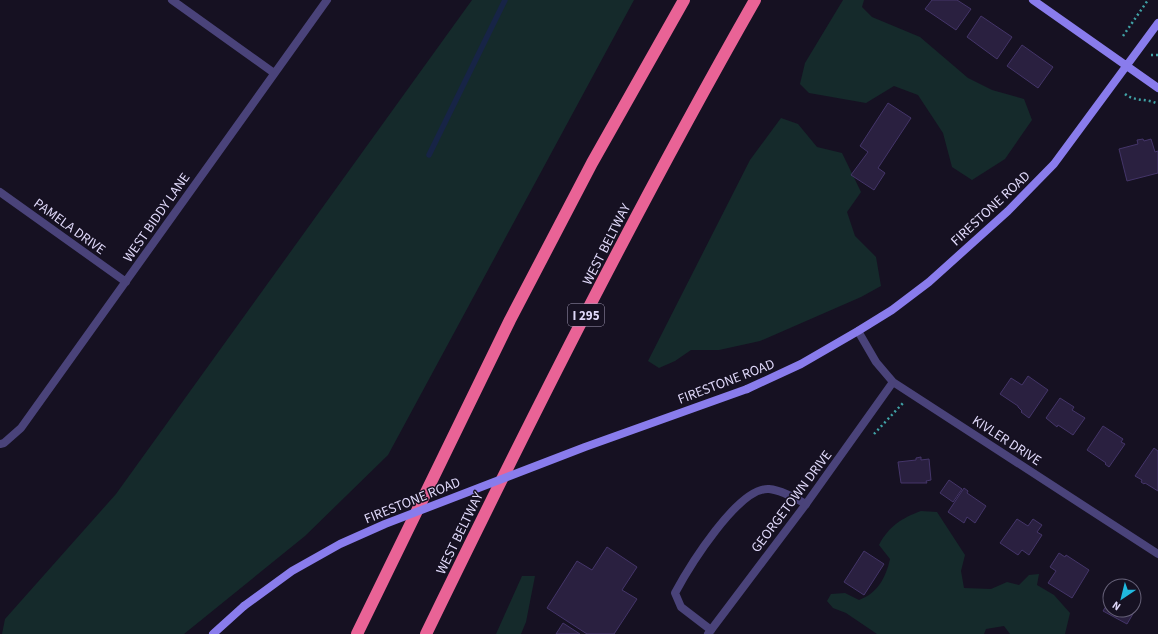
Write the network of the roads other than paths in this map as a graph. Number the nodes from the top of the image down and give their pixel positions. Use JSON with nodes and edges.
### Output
{"nodes":[{"id":1,"x":172,"y":0,"type":"edge"},
{"id":2,"x":327,"y":0,"type":"edge"},
{"id":3,"x":684,"y":0,"type":"edge"},
{"id":4,"x":754,"y":0,"type":"edge"},
{"id":5,"x":1033,"y":0,"type":"edge"},
{"id":6,"x":1158,"y":23,"type":"edge"},
{"id":7,"x":1127,"y":67,"type":"junction"},
{"id":8,"x":274,"y":73,"type":"junction"},
{"id":9,"x":1158,"y":88,"type":"edge"},
{"id":10,"x":0,"y":192,"type":"edge"},
{"id":11,"x":126,"y":282,"type":"junction"},
{"id":12,"x":858,"y":331,"type":"junction"},
{"id":13,"x":893,"y":382,"type":"junction"},
{"id":14,"x":0,"y":444,"type":"edge"},
{"id":15,"x":806,"y":504,"type":"junction"},
{"id":16,"x":1158,"y":554,"type":"edge"},
{"id":17,"x":709,"y":632,"type":"edge"},
{"id":18,"x":213,"y":634,"type":"edge"},
{"id":19,"x":357,"y":634,"type":"edge"},
{"id":20,"x":426,"y":634,"type":"edge"}],
"edges":[{"from":1,"to":8,"type":"street"},
{"from":2,"to":8,"type":"street","name":"WEST BIDDY LANE"},
{"from":3,"to":19,"type":"highway"},
{"from":4,"to":20,"type":"highway","name":"WEST BELTWAY","number":"I 295"},
{"from":5,"to":7,"type":"street"},
{"from":6,"to":7,"type":"street","name":"FIRESTONE ROAD"},
{"from":7,"to":9,"type":"street"},
{"from":7,"to":12,"type":"street","name":"FIRESTONE ROAD"},
{"from":8,"to":11,"type":"street","name":"WEST BIDDY LANE"},
{"from":10,"to":11,"type":"street","name":"PAMELA DRIVE"},
{"from":11,"to":14,"type":"street","name":"WEST BIDDY LANE"},
{"from":12,"to":13,"type":"street","name":"KIVLER DRIVE"},
{"from":12,"to":18,"type":"street","name":"FIRESTONE ROAD","bridge":true},
{"from":13,"to":15,"type":"street","name":"GEORGETOWN DRIVE"},
{"from":13,"to":16,"type":"street","name":"KIVLER DRIVE"},
{"from":15,"to":17,"type":"street","name":"GEORGETOWN DRIVE"},
{"from":15,"to":17,"type":"street"}]}
